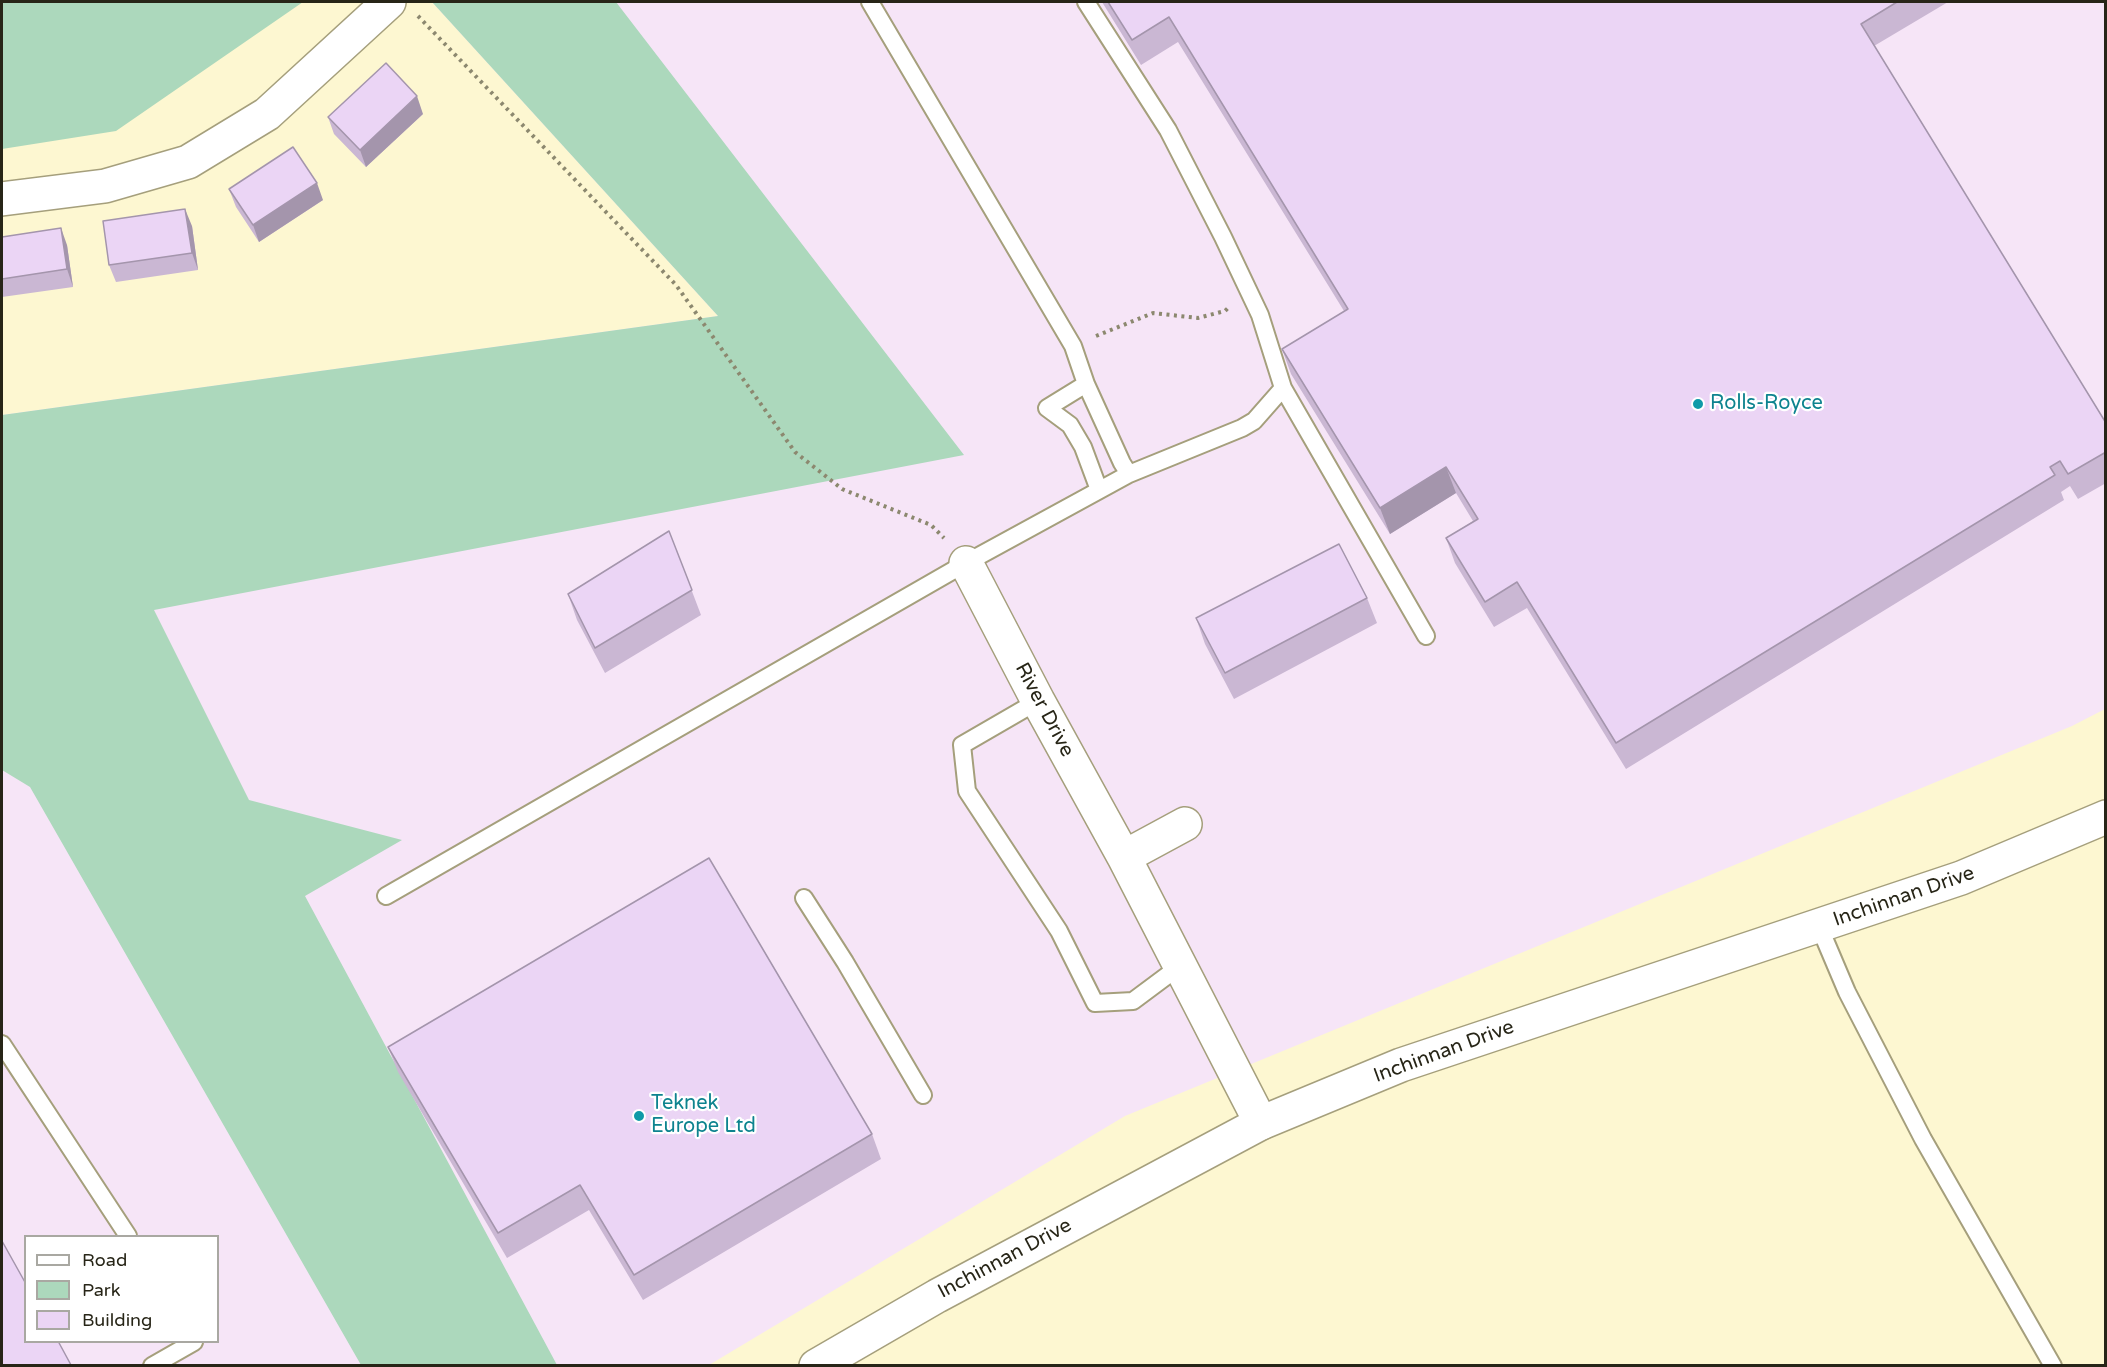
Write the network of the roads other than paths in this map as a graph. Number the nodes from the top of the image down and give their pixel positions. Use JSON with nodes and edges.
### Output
{"nodes":[{"id":1,"x":870,"y":2,"type":"edge"},
{"id":2,"x":1086,"y":2,"type":"edge"},
{"id":3,"x":401,"y":6,"type":"edge"},
{"id":4,"x":2,"y":199,"type":"edge"},
{"id":5,"x":1086,"y":384,"type":"junction"},
{"id":6,"x":1283,"y":388,"type":"junction"},
{"id":7,"x":1129,"y":474,"type":"junction"},
{"id":8,"x":1099,"y":490,"type":"junction"},
{"id":9,"x":966,"y":563,"type":"junction"},
{"id":10,"x":1426,"y":636,"type":"dead end"},
{"id":11,"x":1038,"y":701,"type":"junction"},
{"id":12,"x":2106,"y":817,"type":"edge"},
{"id":13,"x":1185,"y":824,"type":"dead end"},
{"id":14,"x":1124,"y":857,"type":"junction"},
{"id":15,"x":386,"y":896,"type":"dead end"},
{"id":16,"x":804,"y":898,"type":"dead end"},
{"id":17,"x":1819,"y":926,"type":"junction"},
{"id":18,"x":1180,"y":966,"type":"junction"},
{"id":19,"x":2,"y":1044,"type":"edge"},
{"id":20,"x":923,"y":1095,"type":"dead end"},
{"id":21,"x":1261,"y":1123,"type":"junction"},
{"id":22,"x":127,"y":1235,"type":"edge"},
{"id":23,"x":190,"y":1343,"type":"edge"},
{"id":24,"x":152,"y":1365,"type":"edge"},
{"id":25,"x":816,"y":1365,"type":"edge"},
{"id":26,"x":2053,"y":1365,"type":"edge"}],
"edges":[{"from":1,"to":5,"type":"lane"},
{"from":2,"to":6,"type":"lane"},
{"from":3,"to":4,"type":"street"},
{"from":5,"to":7,"type":"lane"},
{"from":5,"to":8,"type":"lane"},
{"from":6,"to":7,"type":"lane"},
{"from":6,"to":10,"type":"lane"},
{"from":7,"to":8,"type":"lane"},
{"from":8,"to":9,"type":"lane"},
{"from":9,"to":11,"type":"street","name":"River Drive"},
{"from":9,"to":15,"type":"lane"},
{"from":11,"to":14,"type":"street","name":"River Drive"},
{"from":11,"to":18,"type":"lane"},
{"from":12,"to":17,"type":"street","name":"Inchinnan Drive"},
{"from":13,"to":14,"type":"street"},
{"from":14,"to":18,"type":"street","name":"River Drive"},
{"from":16,"to":20,"type":"lane"},
{"from":17,"to":21,"type":"street","name":"Inchinnan Drive"},
{"from":17,"to":26,"type":"lane"},
{"from":18,"to":21,"type":"street","name":"River Drive"},
{"from":19,"to":22,"type":"lane"},
{"from":21,"to":25,"type":"street","name":"Inchinnan Drive"},
{"from":23,"to":24,"type":"lane"}]}
